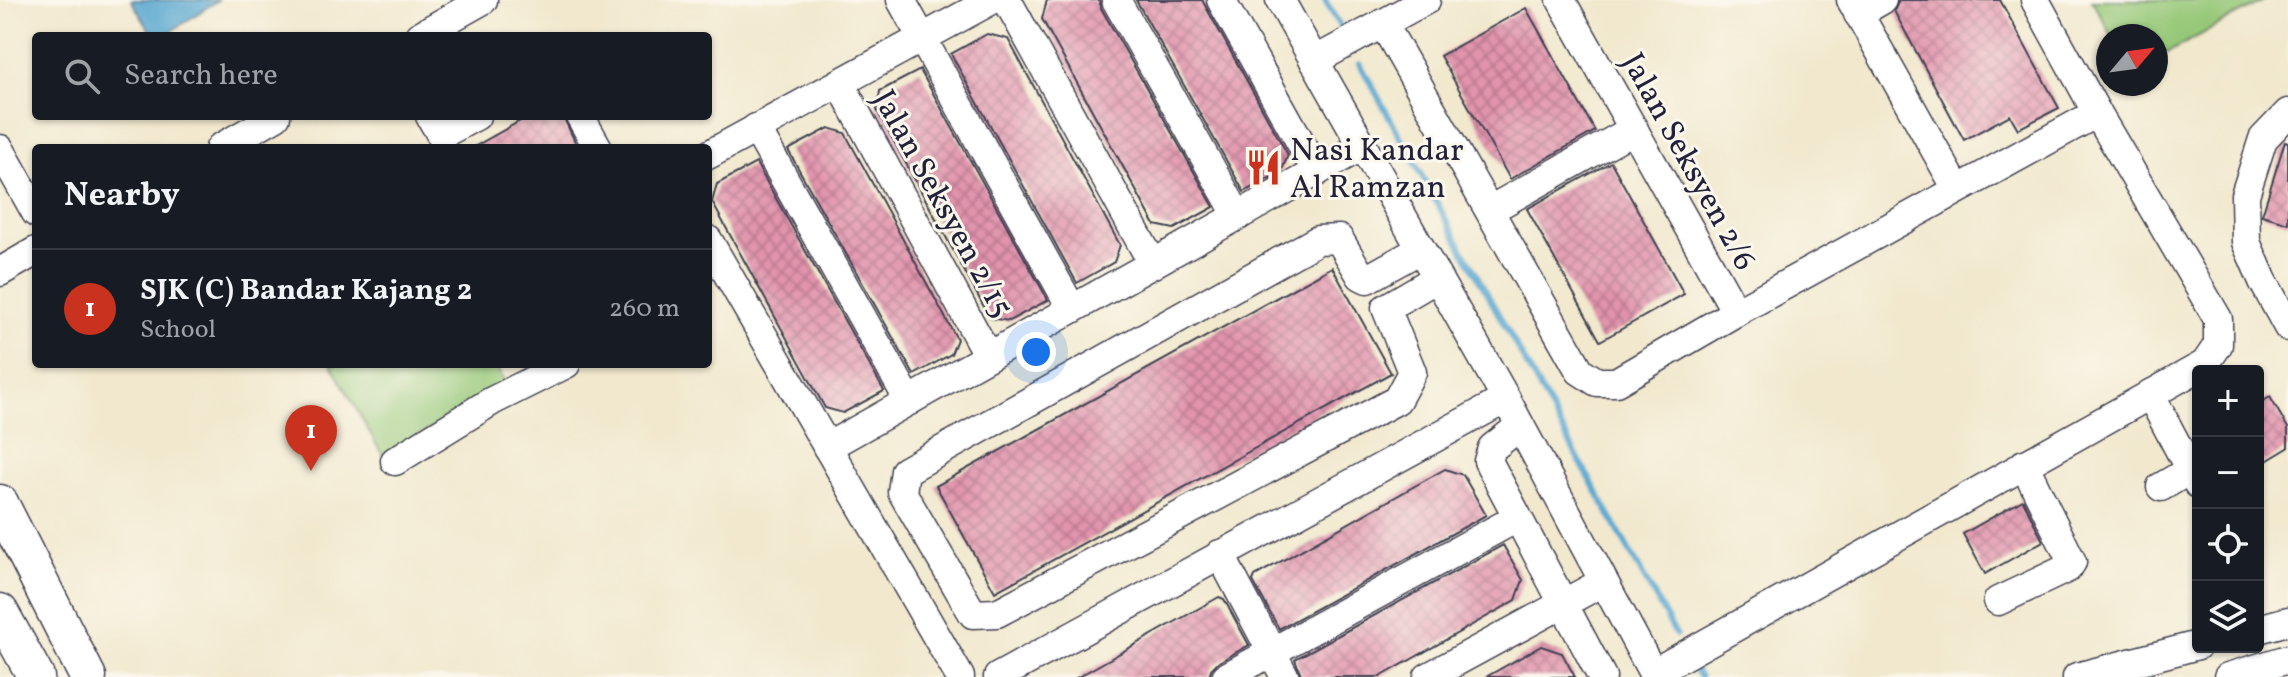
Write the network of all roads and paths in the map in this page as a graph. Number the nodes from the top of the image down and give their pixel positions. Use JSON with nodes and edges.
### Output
{"nodes":[{"id":1,"x":483,"y":0,"type":"edge"},
{"id":2,"x":901,"y":0,"type":"edge"},
{"id":3,"x":992,"y":0,"type":"edge"},
{"id":4,"x":1007,"y":0,"type":"edge"},
{"id":5,"x":1116,"y":0,"type":"edge"},
{"id":6,"x":1221,"y":0,"type":"edge"},
{"id":7,"x":1280,"y":0,"type":"edge"},
{"id":8,"x":1426,"y":0,"type":"edge"},
{"id":9,"x":1561,"y":0,"type":"edge"},
{"id":10,"x":2035,"y":0,"type":"edge"},
{"id":11,"x":1864,"y":5,"type":"edge"},
{"id":12,"x":1383,"y":23,"type":"junction"},
{"id":13,"x":462,"y":26,"type":"edge"},
{"id":14,"x":436,"y":32,"type":"edge"},
{"id":15,"x":922,"y":38,"type":"junction"},
{"id":16,"x":1314,"y":61,"type":"junction"},
{"id":17,"x":840,"y":83,"type":"junction"},
{"id":18,"x":2097,"y":113,"type":"junction"},
{"id":19,"x":2288,"y":113,"type":"edge"},
{"id":20,"x":269,"y":120,"type":"edge"},
{"id":21,"x":432,"y":120,"type":"edge"},
{"id":22,"x":469,"y":120,"type":"edge"},
{"id":23,"x":582,"y":120,"type":"edge"},
{"id":24,"x":756,"y":128,"type":"junction"},
{"id":25,"x":1634,"y":129,"type":"junction"},
{"id":26,"x":227,"y":144,"type":"edge"},
{"id":27,"x":596,"y":144,"type":"edge"},
{"id":28,"x":1362,"y":146,"type":"junction"},
{"id":29,"x":0,"y":149,"type":"edge"},
{"id":30,"x":712,"y":153,"type":"edge"},
{"id":31,"x":1317,"y":172,"type":"junction"},
{"id":32,"x":1957,"y":189,"type":"junction"},
{"id":33,"x":32,"y":206,"type":"edge"},
{"id":34,"x":1490,"y":210,"type":"junction"},
{"id":35,"x":1238,"y":216,"type":"junction"},
{"id":36,"x":712,"y":247,"type":"edge"},
{"id":37,"x":1421,"y":249,"type":"junction"},
{"id":38,"x":32,"y":253,"type":"edge"},
{"id":39,"x":1153,"y":264,"type":"junction"},
{"id":40,"x":0,"y":272,"type":"edge"},
{"id":41,"x":1437,"y":278,"type":"junction"},
{"id":42,"x":1072,"y":309,"type":"junction"},
{"id":43,"x":1736,"y":312,"type":"junction"},
{"id":44,"x":2288,"y":327,"type":"edge"},
{"id":45,"x":988,"y":356,"type":"junction"},
{"id":46,"x":558,"y":368,"type":"edge"},
{"id":47,"x":2150,"y":394,"type":"junction"},
{"id":48,"x":1506,"y":399,"type":"junction"},
{"id":49,"x":909,"y":401,"type":"junction"},
{"id":50,"x":1520,"y":426,"type":"junction"},
{"id":51,"x":827,"y":447,"type":"junction"},
{"id":52,"x":395,"y":461,"type":"dead end"},
{"id":53,"x":2024,"y":464,"type":"junction"},
{"id":54,"x":2192,"y":473,"type":"edge"},
{"id":55,"x":2192,"y":478,"type":"edge"},
{"id":56,"x":2161,"y":487,"type":"dead end"},
{"id":57,"x":0,"y":503,"type":"edge"},
{"id":58,"x":1517,"y":518,"type":"junction"},
{"id":59,"x":1220,"y":554,"type":"junction"},
{"id":60,"x":0,"y":555,"type":"edge"},
{"id":61,"x":1603,"y":582,"type":"junction"},
{"id":62,"x":1998,"y":601,"type":"dead end"},
{"id":63,"x":1563,"y":604,"type":"junction"},
{"id":64,"x":0,"y":612,"type":"edge"},
{"id":65,"x":2288,"y":621,"type":"edge"},
{"id":66,"x":2264,"y":627,"type":"edge"},
{"id":67,"x":0,"y":638,"type":"edge"},
{"id":68,"x":2192,"y":647,"type":"edge"},
{"id":69,"x":2288,"y":659,"type":"edge"},
{"id":70,"x":1278,"y":665,"type":"edge"},
{"id":71,"x":2115,"y":673,"type":"edge"},
{"id":72,"x":1654,"y":675,"type":"edge"},
{"id":73,"x":22,"y":677,"type":"edge"},
{"id":74,"x":36,"y":677,"type":"edge"},
{"id":75,"x":67,"y":677,"type":"edge"},
{"id":76,"x":88,"y":677,"type":"edge"},
{"id":77,"x":960,"y":677,"type":"edge"},
{"id":78,"x":998,"y":677,"type":"edge"},
{"id":79,"x":1226,"y":677,"type":"edge"},
{"id":80,"x":1428,"y":677,"type":"edge"},
{"id":81,"x":1602,"y":677,"type":"edge"},
{"id":82,"x":2077,"y":677,"type":"edge"},
{"id":83,"x":2228,"y":677,"type":"edge"}],
"edges":[{"from":1,"to":13,"type":"street"},
{"from":2,"to":15,"type":"street"},
{"from":3,"to":15,"type":"street"},
{"from":4,"to":39,"type":"street"},
{"from":5,"to":35,"type":"street"},
{"from":6,"to":31,"type":"street"},
{"from":7,"to":16,"type":"street"},
{"from":8,"to":12,"type":"street"},
{"from":9,"to":25,"type":"street","name":"Jalan Seksyen 2/6"},
{"from":10,"to":18,"type":"street"},
{"from":11,"to":32,"type":"street"},
{"from":12,"to":16,"type":"street"},
{"from":12,"to":34,"type":"street"},
{"from":13,"to":14,"type":"street"},
{"from":15,"to":17,"type":"street"},
{"from":15,"to":42,"type":"street"},
{"from":16,"to":28,"type":"street"},
{"from":17,"to":24,"type":"street"},
{"from":17,"to":45,"type":"street","name":"Jalan Seksyen 2/15"},
{"from":18,"to":32,"type":"street"},
{"from":18,"to":47,"type":"street"},
{"from":19,"to":44,"type":"street"},
{"from":20,"to":26,"type":"street"},
{"from":21,"to":22,"type":"street"},
{"from":23,"to":27,"type":"street"},
{"from":24,"to":30,"type":"street"},
{"from":24,"to":49,"type":"street"},
{"from":25,"to":34,"type":"street"},
{"from":25,"to":43,"type":"street","name":"Jalan Seksyen 2/6"},
{"from":28,"to":31,"type":"street"},
{"from":28,"to":37,"type":"street"},
{"from":29,"to":33,"type":"street"},
{"from":31,"to":35,"type":"street"},
{"from":32,"to":43,"type":"street"},
{"from":34,"to":43,"type":"street"},
{"from":35,"to":39,"type":"street"},
{"from":36,"to":51,"type":"street"},
{"from":37,"to":41,"type":"street"},
{"from":37,"to":41,"type":"street"},
{"from":38,"to":40,"type":"street"},
{"from":39,"to":42,"type":"street"},
{"from":41,"to":48,"type":"street"},
{"from":42,"to":45,"type":"street"},
{"from":45,"to":49,"type":"street"},
{"from":46,"to":52,"type":"street"},
{"from":47,"to":53,"type":"street"},
{"from":47,"to":54,"type":"street"},
{"from":48,"to":50,"type":"street"},
{"from":48,"to":59,"type":"street"},
{"from":49,"to":51,"type":"street"},
{"from":50,"to":58,"type":"street"},
{"from":50,"to":61,"type":"street"},
{"from":51,"to":77,"type":"street"},
{"from":53,"to":62,"type":"street"},
{"from":53,"to":72,"type":"street"},
{"from":55,"to":56,"type":"street"},
{"from":57,"to":76,"type":"main road"},
{"from":58,"to":63,"type":"street"},
{"from":58,"to":70,"type":"street"},
{"from":59,"to":70,"type":"street"},
{"from":59,"to":78,"type":"street"},
{"from":60,"to":75,"type":"main road"},
{"from":61,"to":63,"type":"street"},
{"from":61,"to":72,"type":"street"},
{"from":63,"to":80,"type":"street"},
{"from":63,"to":81,"type":"street"},
{"from":64,"to":74,"type":"main road"},
{"from":65,"to":66,"type":"street"},
{"from":67,"to":73,"type":"main road"},
{"from":68,"to":71,"type":"street"},
{"from":69,"to":83,"type":"street"},
{"from":70,"to":79,"type":"street"},
{"from":71,"to":82,"type":"street"}]}
